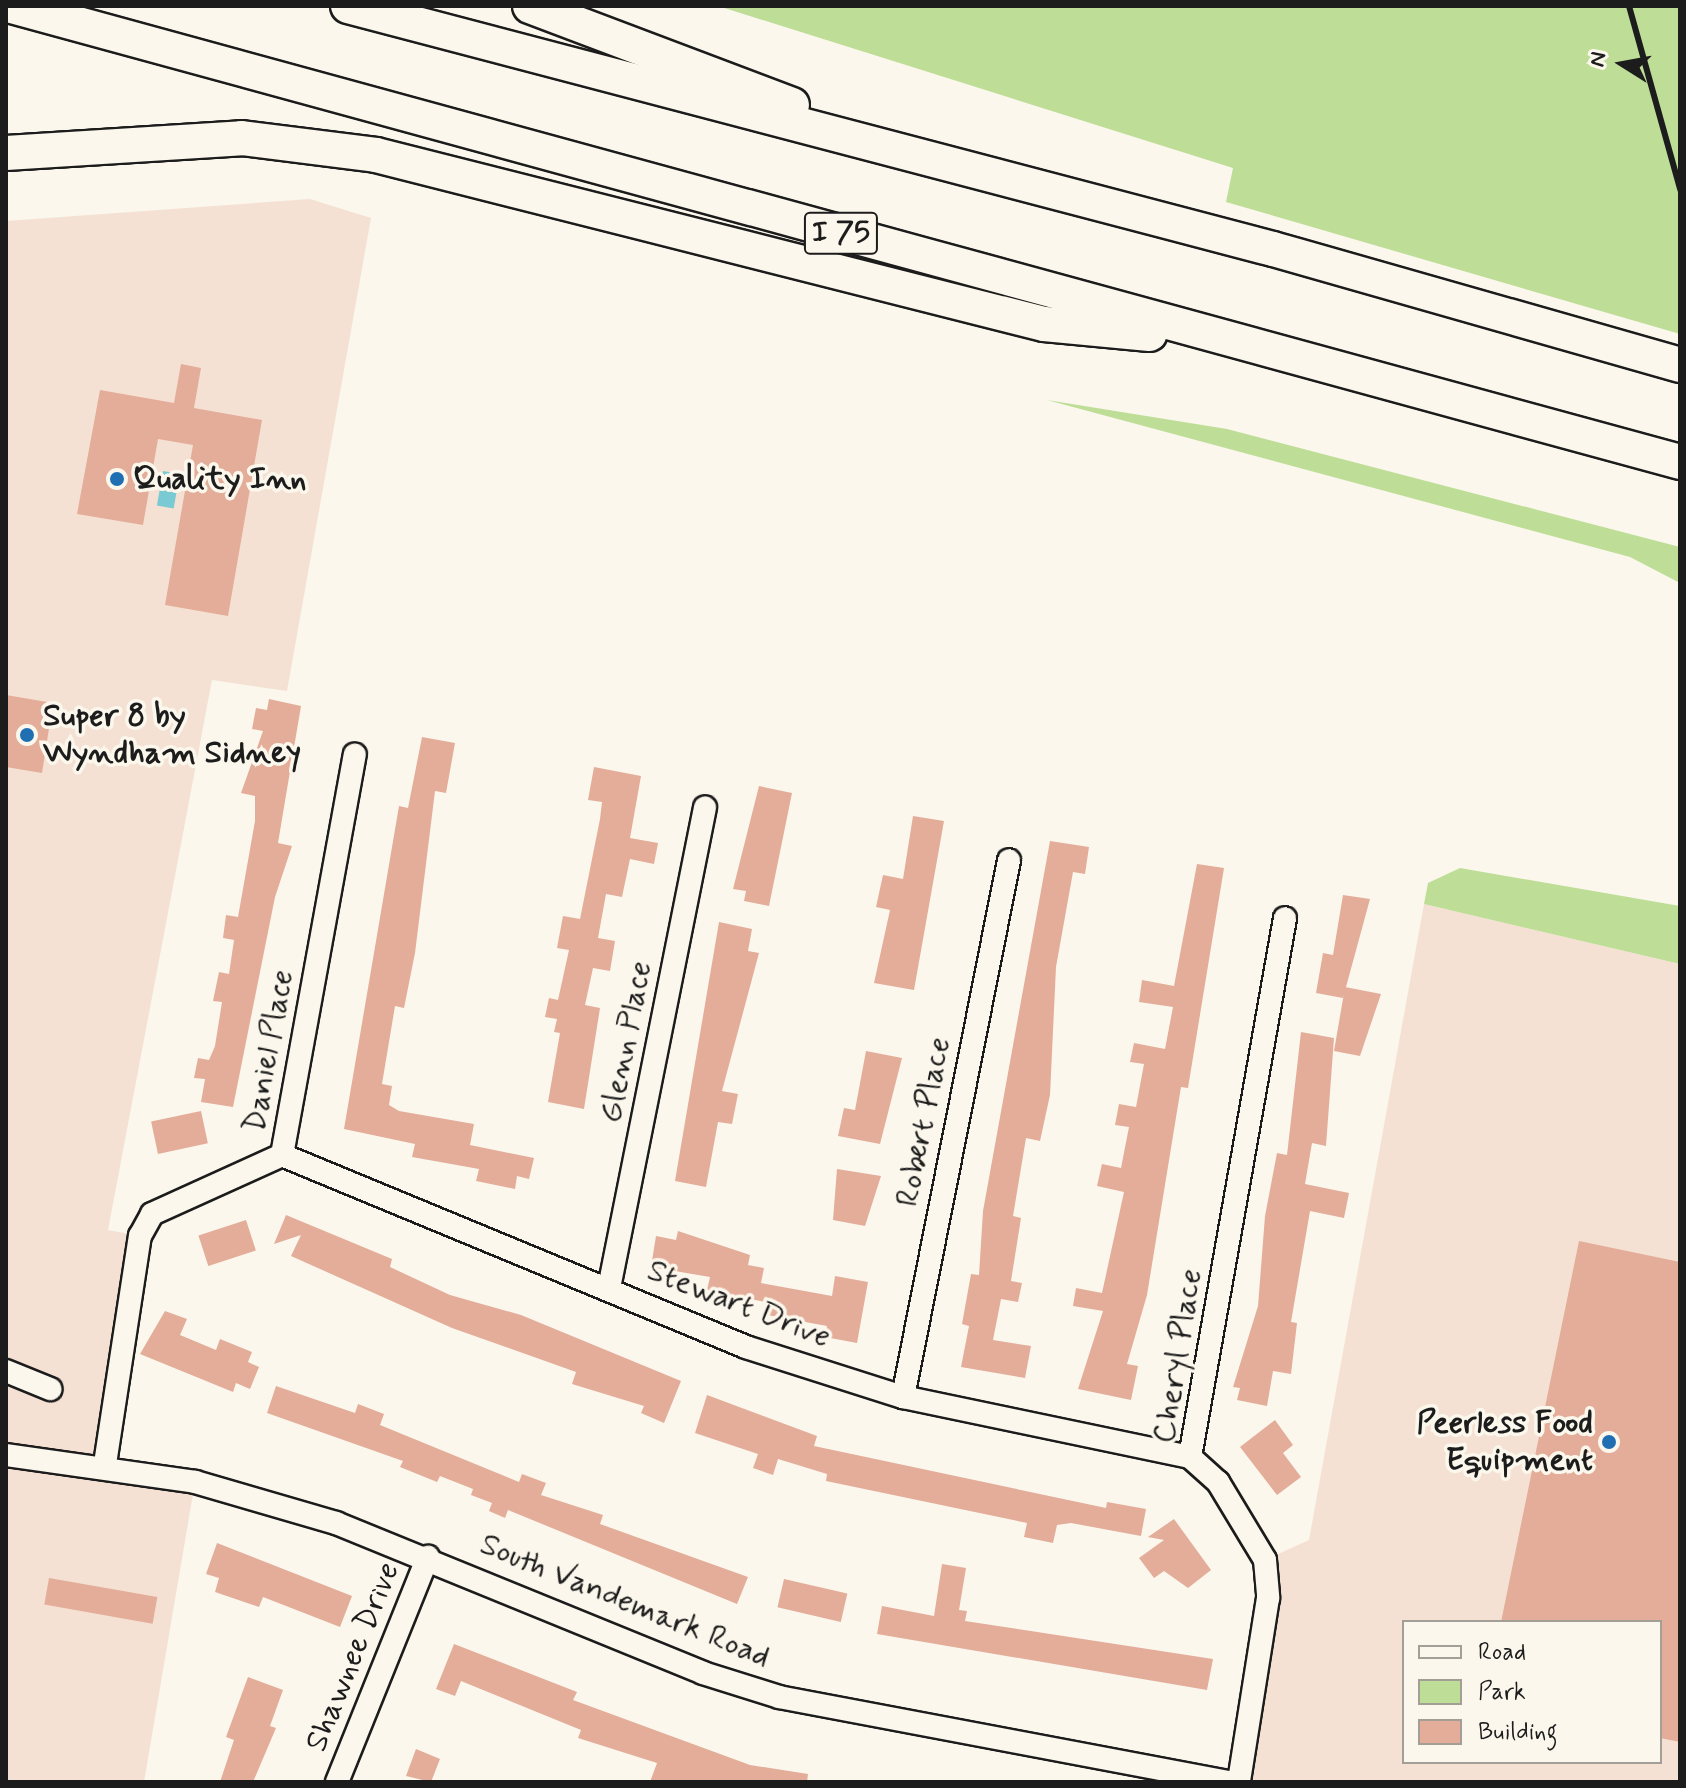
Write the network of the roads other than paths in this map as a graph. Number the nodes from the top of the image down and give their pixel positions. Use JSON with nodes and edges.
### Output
{"nodes":[{"id":1,"x":12,"y":6,"type":"edge"},
{"id":2,"x":348,"y":6,"type":"edge"},
{"id":3,"x":530,"y":6,"type":"edge"},
{"id":4,"x":6,"y":153,"type":"edge"},
{"id":5,"x":972,"y":173,"type":"junction"},
{"id":6,"x":1240,"y":342,"type":"junction"},
{"id":7,"x":1670,"y":362,"type":"edge"},
{"id":8,"x":1676,"y":461,"type":"edge"},
{"id":9,"x":355,"y":755,"type":"dead end"},
{"id":10,"x":705,"y":808,"type":"dead end"},
{"id":11,"x":1009,"y":860,"type":"dead end"},
{"id":12,"x":1285,"y":918,"type":"dead end"},
{"id":13,"x":282,"y":1155,"type":"junction"},
{"id":14,"x":609,"y":1288,"type":"junction"},
{"id":15,"x":6,"y":1371,"type":"edge"},
{"id":16,"x":50,"y":1389,"type":"dead end"},
{"id":17,"x":903,"y":1397,"type":"junction"},
{"id":18,"x":6,"y":1455,"type":"edge"},
{"id":19,"x":1190,"y":1457,"type":"junction"},
{"id":20,"x":105,"y":1464,"type":"junction"},
{"id":21,"x":428,"y":1557,"type":"junction"},
{"id":22,"x":1107,"y":1772,"type":"edge"},
{"id":23,"x":337,"y":1782,"type":"edge"},
{"id":24,"x":1227,"y":1782,"type":"edge"},
{"id":25,"x":1239,"y":1782,"type":"edge"}],
"edges":[{"from":1,"to":6,"type":"highway","number":"I 75"},
{"from":2,"to":5,"type":"highway"},
{"from":3,"to":5,"type":"highway"},
{"from":4,"to":6,"type":"highway"},
{"from":5,"to":7,"type":"highway"},
{"from":6,"to":8,"type":"highway","number":"I 75"},
{"from":9,"to":13,"type":"street","name":"Daniel Place"},
{"from":10,"to":14,"type":"street","name":"Glenn Place"},
{"from":11,"to":17,"type":"street","name":"Robert Place"},
{"from":12,"to":19,"type":"street","name":"Cheryl Place"},
{"from":13,"to":14,"type":"street","name":"Stewart Drive"},
{"from":13,"to":20,"type":"street","name":"Daniel Place"},
{"from":14,"to":17,"type":"street","name":"Stewart Drive"},
{"from":15,"to":16,"type":"street"},
{"from":17,"to":19,"type":"street","name":"Stewart Drive"},
{"from":18,"to":20,"type":"street","name":"South Vandemark Road"},
{"from":19,"to":25,"type":"street","name":"Cheryl Place"},
{"from":20,"to":21,"type":"street","name":"South Vandemark Road"},
{"from":21,"to":22,"type":"street","name":"South Vandemark Road"},
{"from":21,"to":23,"type":"street","name":"Shawnee Drive"},
{"from":22,"to":24,"type":"street","name":"South Vandemark Road"}]}
